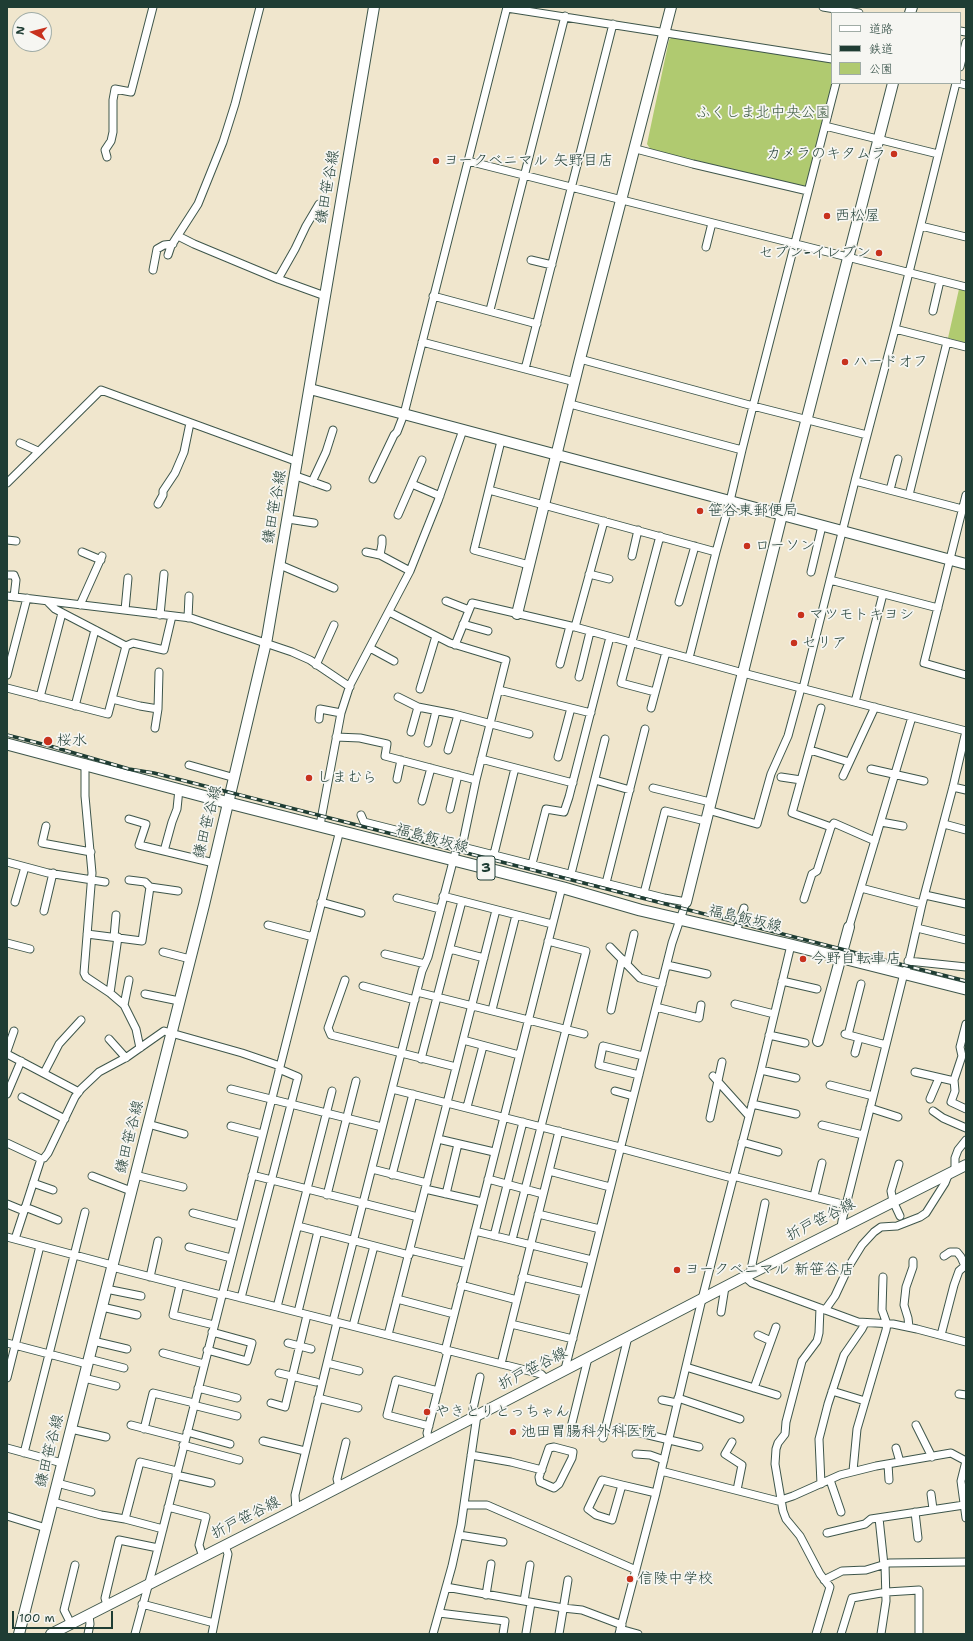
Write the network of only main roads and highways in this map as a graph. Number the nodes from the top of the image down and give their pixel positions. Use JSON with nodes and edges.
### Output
{"nodes":[{"id":1,"x":7,"y":744,"type":"edge"},
{"id":2,"x":966,"y":989,"type":"edge"}],
"edges":[{"from":1,"to":2,"type":"main road","name":"福島飯坂線","number":"3"}]}
